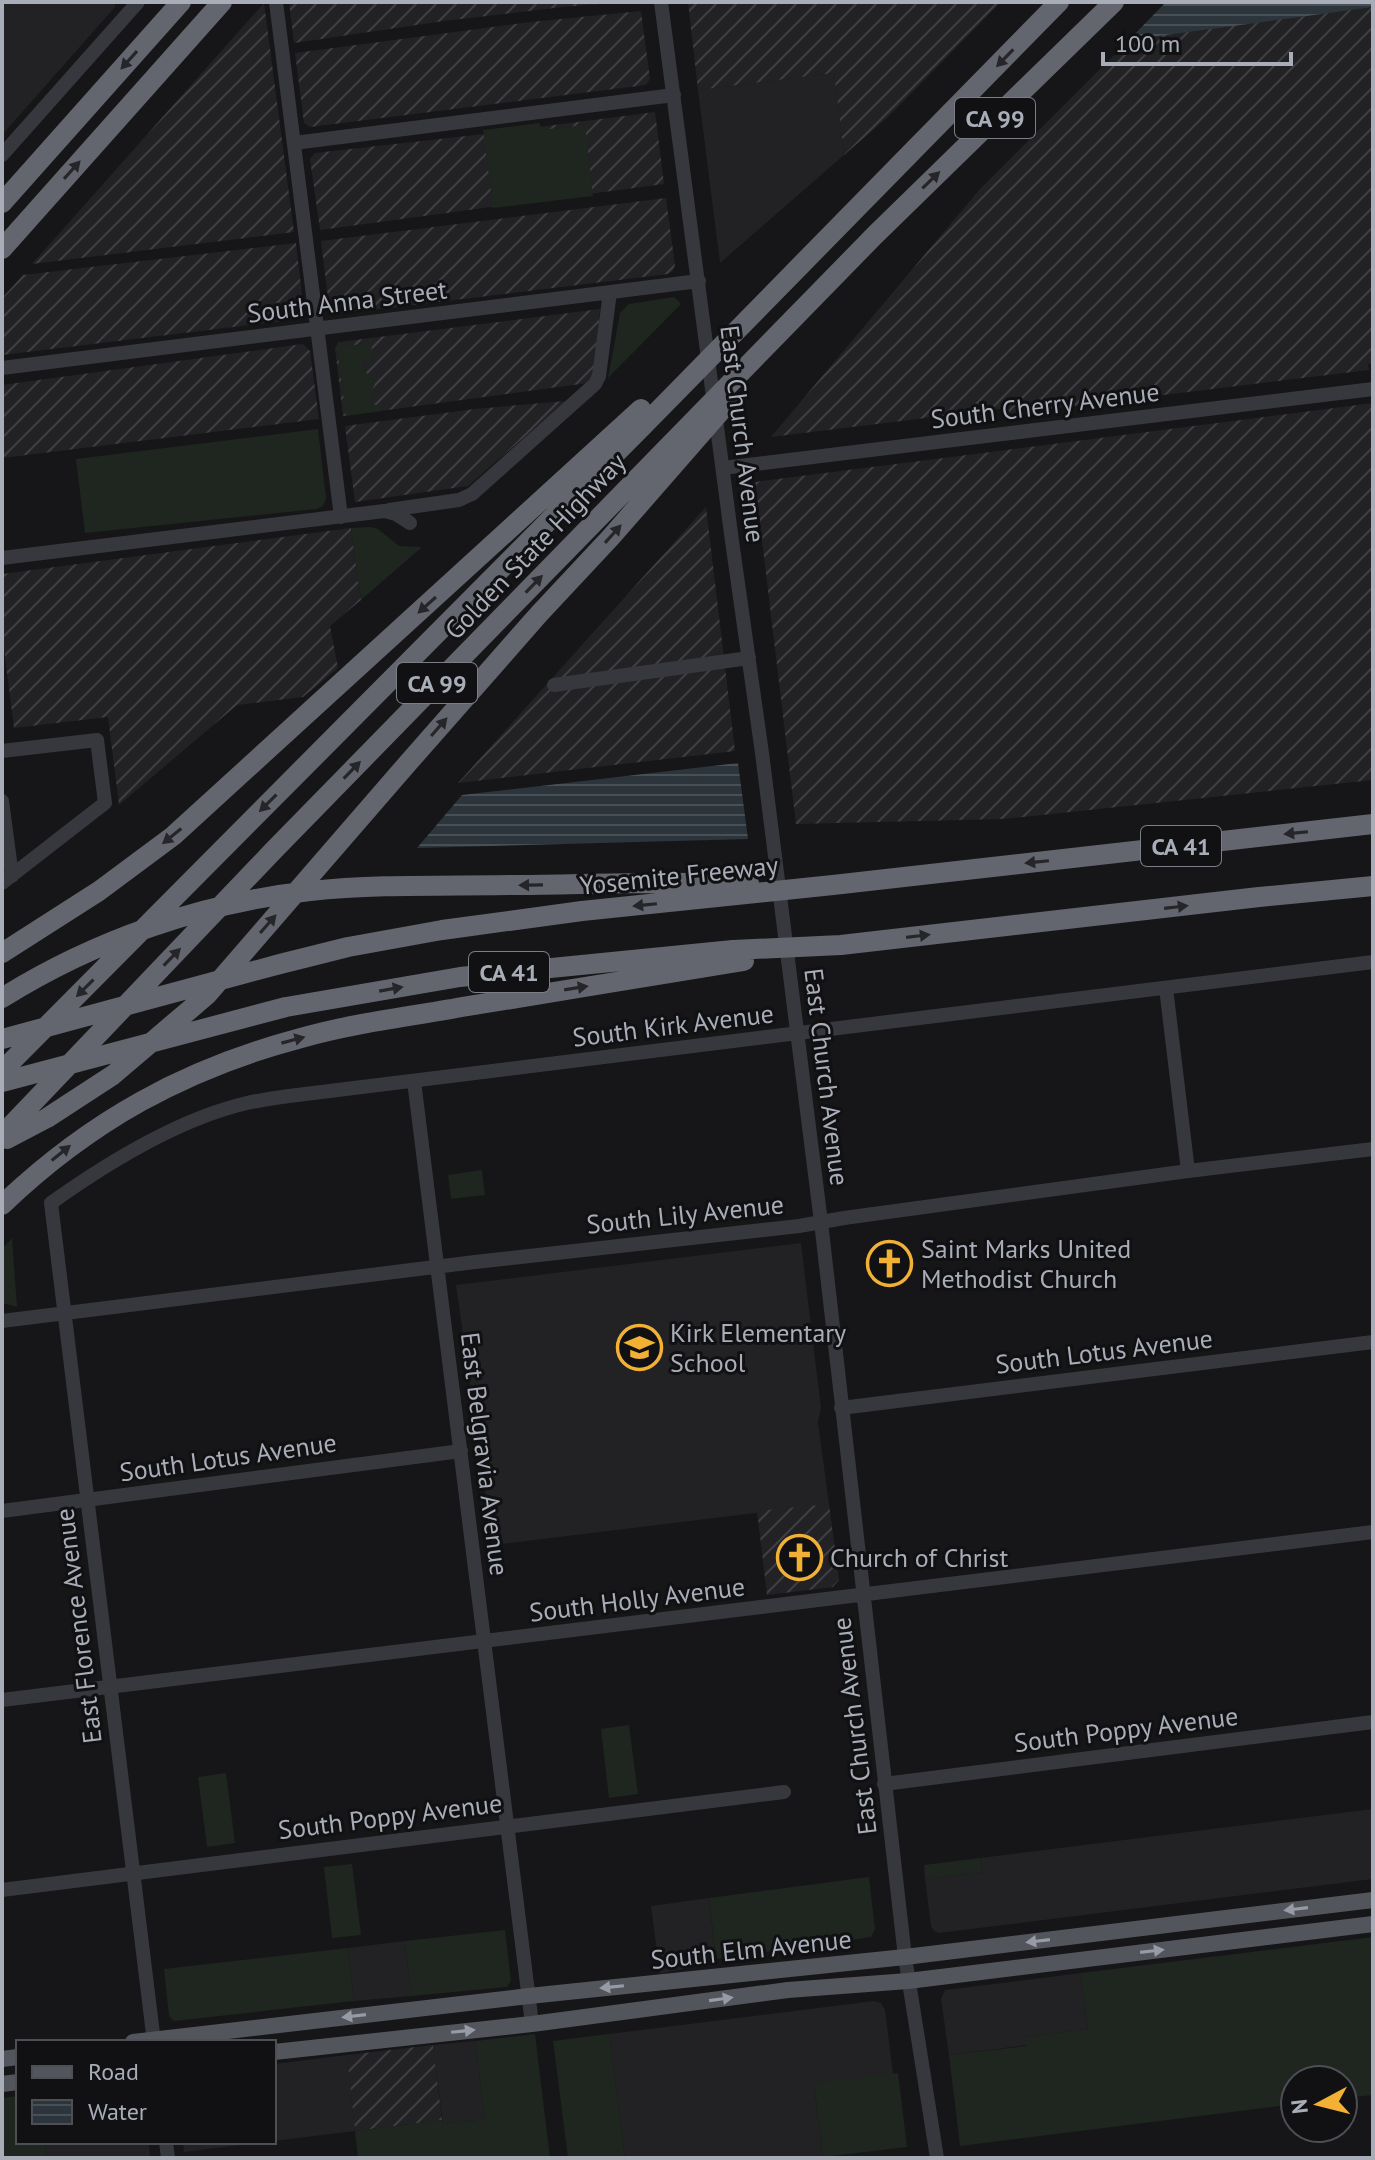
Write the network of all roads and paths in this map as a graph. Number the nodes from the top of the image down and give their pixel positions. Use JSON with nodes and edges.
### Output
{"nodes":[{"id":1,"x":138,"y":2,"type":"edge"},
{"id":2,"x":181,"y":2,"type":"edge"},
{"id":3,"x":222,"y":2,"type":"edge"},
{"id":4,"x":276,"y":2,"type":"edge"},
{"id":5,"x":661,"y":2,"type":"edge"},
{"id":6,"x":1059,"y":2,"type":"edge"},
{"id":7,"x":1114,"y":2,"type":"edge"},
{"id":8,"x":674,"y":95,"type":"junction"},
{"id":9,"x":294,"y":143,"type":"junction"},
{"id":10,"x":2,"y":155,"type":"edge"},
{"id":11,"x":2,"y":203,"type":"edge"},
{"id":12,"x":855,"y":211,"type":"junction"},
{"id":13,"x":875,"y":235,"type":"junction"},
{"id":14,"x":2,"y":252,"type":"edge"},
{"id":15,"x":699,"y":281,"type":"junction"},
{"id":16,"x":610,"y":292,"type":"junction"},
{"id":17,"x":317,"y":328,"type":"junction"},
{"id":18,"x":2,"y":368,"type":"edge"},
{"id":19,"x":1373,"y":389,"type":"edge"},
{"id":20,"x":722,"y":466,"type":"junction"},
{"id":21,"x":384,"y":511,"type":"junction"},
{"id":22,"x":341,"y":517,"type":"junction"},
{"id":23,"x":410,"y":523,"type":"dead end"},
{"id":24,"x":2,"y":558,"type":"edge"},
{"id":25,"x":749,"y":658,"type":"junction"},
{"id":26,"x":554,"y":685,"type":"dead end"},
{"id":27,"x":2,"y":751,"type":"edge"},
{"id":28,"x":2,"y":801,"type":"edge"},
{"id":29,"x":1373,"y":824,"type":"edge"},
{"id":30,"x":7,"y":880,"type":"edge"},
{"id":31,"x":1369,"y":887,"type":"edge"},
{"id":32,"x":722,"y":890,"type":"junction"},
{"id":33,"x":2,"y":953,"type":"edge"},
{"id":34,"x":733,"y":956,"type":"junction"},
{"id":35,"x":1373,"y":962,"type":"edge"},
{"id":36,"x":1166,"y":988,"type":"junction"},
{"id":37,"x":2,"y":998,"type":"edge"},
{"id":38,"x":797,"y":1034,"type":"junction"},
{"id":39,"x":2,"y":1039,"type":"edge"},
{"id":40,"x":2,"y":1071,"type":"edge"},
{"id":41,"x":414,"y":1081,"type":"junction"},
{"id":42,"x":2,"y":1082,"type":"edge"},
{"id":43,"x":2,"y":1138,"type":"edge"},
{"id":44,"x":1373,"y":1149,"type":"edge"},
{"id":45,"x":1188,"y":1171,"type":"junction"},
{"id":46,"x":51,"y":1203,"type":"joint"},
{"id":47,"x":2,"y":1205,"type":"edge"},
{"id":48,"x":821,"y":1222,"type":"junction"},
{"id":49,"x":438,"y":1267,"type":"junction"},
{"id":50,"x":64,"y":1315,"type":"junction"},
{"id":51,"x":2,"y":1321,"type":"edge"},
{"id":52,"x":1373,"y":1342,"type":"edge"},
{"id":53,"x":841,"y":1408,"type":"junction"},
{"id":54,"x":461,"y":1451,"type":"junction"},
{"id":55,"x":87,"y":1500,"type":"junction"},
{"id":56,"x":2,"y":1511,"type":"edge"},
{"id":57,"x":1373,"y":1532,"type":"edge"},
{"id":58,"x":863,"y":1596,"type":"junction"},
{"id":59,"x":484,"y":1641,"type":"junction"},
{"id":60,"x":110,"y":1687,"type":"junction"},
{"id":61,"x":2,"y":1700,"type":"edge"},
{"id":62,"x":1373,"y":1722,"type":"edge"},
{"id":63,"x":884,"y":1784,"type":"junction"},
{"id":64,"x":784,"y":1792,"type":"dead end"},
{"id":65,"x":507,"y":1825,"type":"junction"},
{"id":66,"x":133,"y":1874,"type":"junction"},
{"id":67,"x":2,"y":1890,"type":"edge"},
{"id":68,"x":1373,"y":1900,"type":"edge"},
{"id":69,"x":1373,"y":1924,"type":"edge"},
{"id":70,"x":905,"y":1957,"type":"junction"},
{"id":71,"x":908,"y":1981,"type":"junction"},
{"id":72,"x":529,"y":1996,"type":"junction"},
{"id":73,"x":532,"y":2024,"type":"junction"},
{"id":74,"x":154,"y":2040,"type":"edge"},
{"id":75,"x":162,"y":2040,"type":"edge"},
{"id":76,"x":276,"y":2052,"type":"edge"},
{"id":77,"x":937,"y":2158,"type":"edge"}],
"edges":[{"from":1,"to":10,"type":"street"},
{"from":2,"to":11,"type":"highway","one_way":true},
{"from":14,"to":3,"type":"highway","one_way":true},
{"from":4,"to":9,"type":"street"},
{"from":5,"to":8,"type":"street","name":"East Church Avenue"},
{"from":6,"to":12,"type":"highway","name":"Golden State Highway","number":"CA 99","one_way":true},
{"from":13,"to":7,"type":"highway","name":"Golden State Highway","number":"CA 99","one_way":true},
{"from":8,"to":9,"type":"street"},
{"from":8,"to":15,"type":"street","name":"East Church Avenue"},
{"from":9,"to":17,"type":"street"},
{"from":12,"to":33,"type":"highway","one_way":true},
{"from":12,"to":40,"type":"highway","name":"Golden State Highway","number":"CA 99","one_way":true},
{"from":43,"to":13,"type":"highway","name":"Golden State Highway","number":"CA 99","one_way":true},
{"from":43,"to":13,"type":"highway","one_way":true},
{"from":15,"to":16,"type":"street","name":"South Anna Street"},
{"from":15,"to":20,"type":"street","name":"East Church Avenue"},
{"from":16,"to":17,"type":"street","name":"South Anna Street"},
{"from":16,"to":21,"type":"street"},
{"from":17,"to":18,"type":"street","name":"South Anna Street"},
{"from":17,"to":22,"type":"street"},
{"from":19,"to":20,"type":"street","name":"South Cherry Avenue"},
{"from":20,"to":25,"type":"street","name":"East Church Avenue"},
{"from":21,"to":22,"type":"street"},
{"from":21,"to":23,"type":"street"},
{"from":22,"to":24,"type":"street"},
{"from":25,"to":26,"type":"street"},
{"from":25,"to":38,"type":"street","name":"East Church Avenue"},
{"from":27,"to":30,"type":"street"},
{"from":28,"to":30,"type":"street"},
{"from":29,"to":32,"type":"highway","name":"Yosemite Freeway","number":"CA 41","one_way":true},
{"from":34,"to":31,"type":"highway","number":"CA 41","one_way":true},
{"from":32,"to":37,"type":"highway","one_way":true},
{"from":32,"to":39,"type":"highway","name":"Yosemite Freeway","number":"CA 41","one_way":true},
{"from":42,"to":34,"type":"highway","number":"CA 41","one_way":true},
{"from":47,"to":34,"type":"highway","one_way":true},
{"from":35,"to":36,"type":"street","name":"South Kirk Avenue"},
{"from":36,"to":38,"type":"street","name":"South Kirk Avenue"},
{"from":36,"to":45,"type":"street"},
{"from":38,"to":41,"type":"street","name":"South Kirk Avenue"},
{"from":38,"to":48,"type":"street","name":"East Church Avenue"},
{"from":41,"to":46,"type":"street","name":"South Kirk Avenue"},
{"from":41,"to":49,"type":"street","name":"East Belgravia Avenue"},
{"from":44,"to":45,"type":"street","name":"South Lily Avenue"},
{"from":45,"to":48,"type":"street","name":"South Lily Avenue"},
{"from":46,"to":50,"type":"street","name":"East Florence Avenue"},
{"from":48,"to":49,"type":"street","name":"South Lily Avenue"},
{"from":48,"to":53,"type":"street","name":"East Church Avenue"},
{"from":49,"to":50,"type":"street","name":"South Lily Avenue"},
{"from":49,"to":54,"type":"street","name":"East Belgravia Avenue"},
{"from":50,"to":51,"type":"street","name":"South Lily Avenue"},
{"from":50,"to":55,"type":"street","name":"East Florence Avenue"},
{"from":52,"to":53,"type":"street","name":"South Lotus Avenue"},
{"from":53,"to":58,"type":"street","name":"East Church Avenue"},
{"from":54,"to":55,"type":"street","name":"South Lotus Avenue"},
{"from":54,"to":59,"type":"street","name":"East Belgravia Avenue"},
{"from":55,"to":56,"type":"street","name":"South Lotus Avenue"},
{"from":55,"to":60,"type":"street","name":"East Florence Avenue"},
{"from":57,"to":58,"type":"street","name":"South Holly Avenue"},
{"from":58,"to":59,"type":"street","name":"South Holly Avenue"},
{"from":58,"to":63,"type":"street","name":"East Church Avenue"},
{"from":59,"to":60,"type":"street","name":"South Holly Avenue"},
{"from":59,"to":65,"type":"street","name":"East Belgravia Avenue"},
{"from":60,"to":61,"type":"street","name":"South Holly Avenue"},
{"from":60,"to":66,"type":"street","name":"East Florence Avenue"},
{"from":62,"to":63,"type":"street","name":"South Poppy Avenue"},
{"from":63,"to":70,"type":"street","name":"East Church Avenue"},
{"from":64,"to":65,"type":"street","name":"South Poppy Avenue"},
{"from":65,"to":66,"type":"street","name":"South Poppy Avenue"},
{"from":65,"to":72,"type":"street","name":"East Belgravia Avenue"},
{"from":66,"to":67,"type":"street","name":"South Poppy Avenue"},
{"from":66,"to":74,"type":"street","name":"East Florence Avenue"},
{"from":68,"to":70,"type":"main road","name":"South Elm Avenue","one_way":true},
{"from":71,"to":69,"type":"main road","name":"South Elm Avenue","one_way":true},
{"from":70,"to":71,"type":"street","name":"East Church Avenue"},
{"from":70,"to":72,"type":"main road","name":"South Elm Avenue","one_way":true},
{"from":73,"to":71,"type":"main road","name":"South Elm Avenue","one_way":true},
{"from":71,"to":77,"type":"street","name":"East Church Avenue"},
{"from":72,"to":73,"type":"street","name":"East Belgravia Avenue"},
{"from":72,"to":75,"type":"main road","name":"South Elm Avenue","one_way":true},
{"from":76,"to":73,"type":"main road","name":"South Elm Avenue","one_way":true}]}
